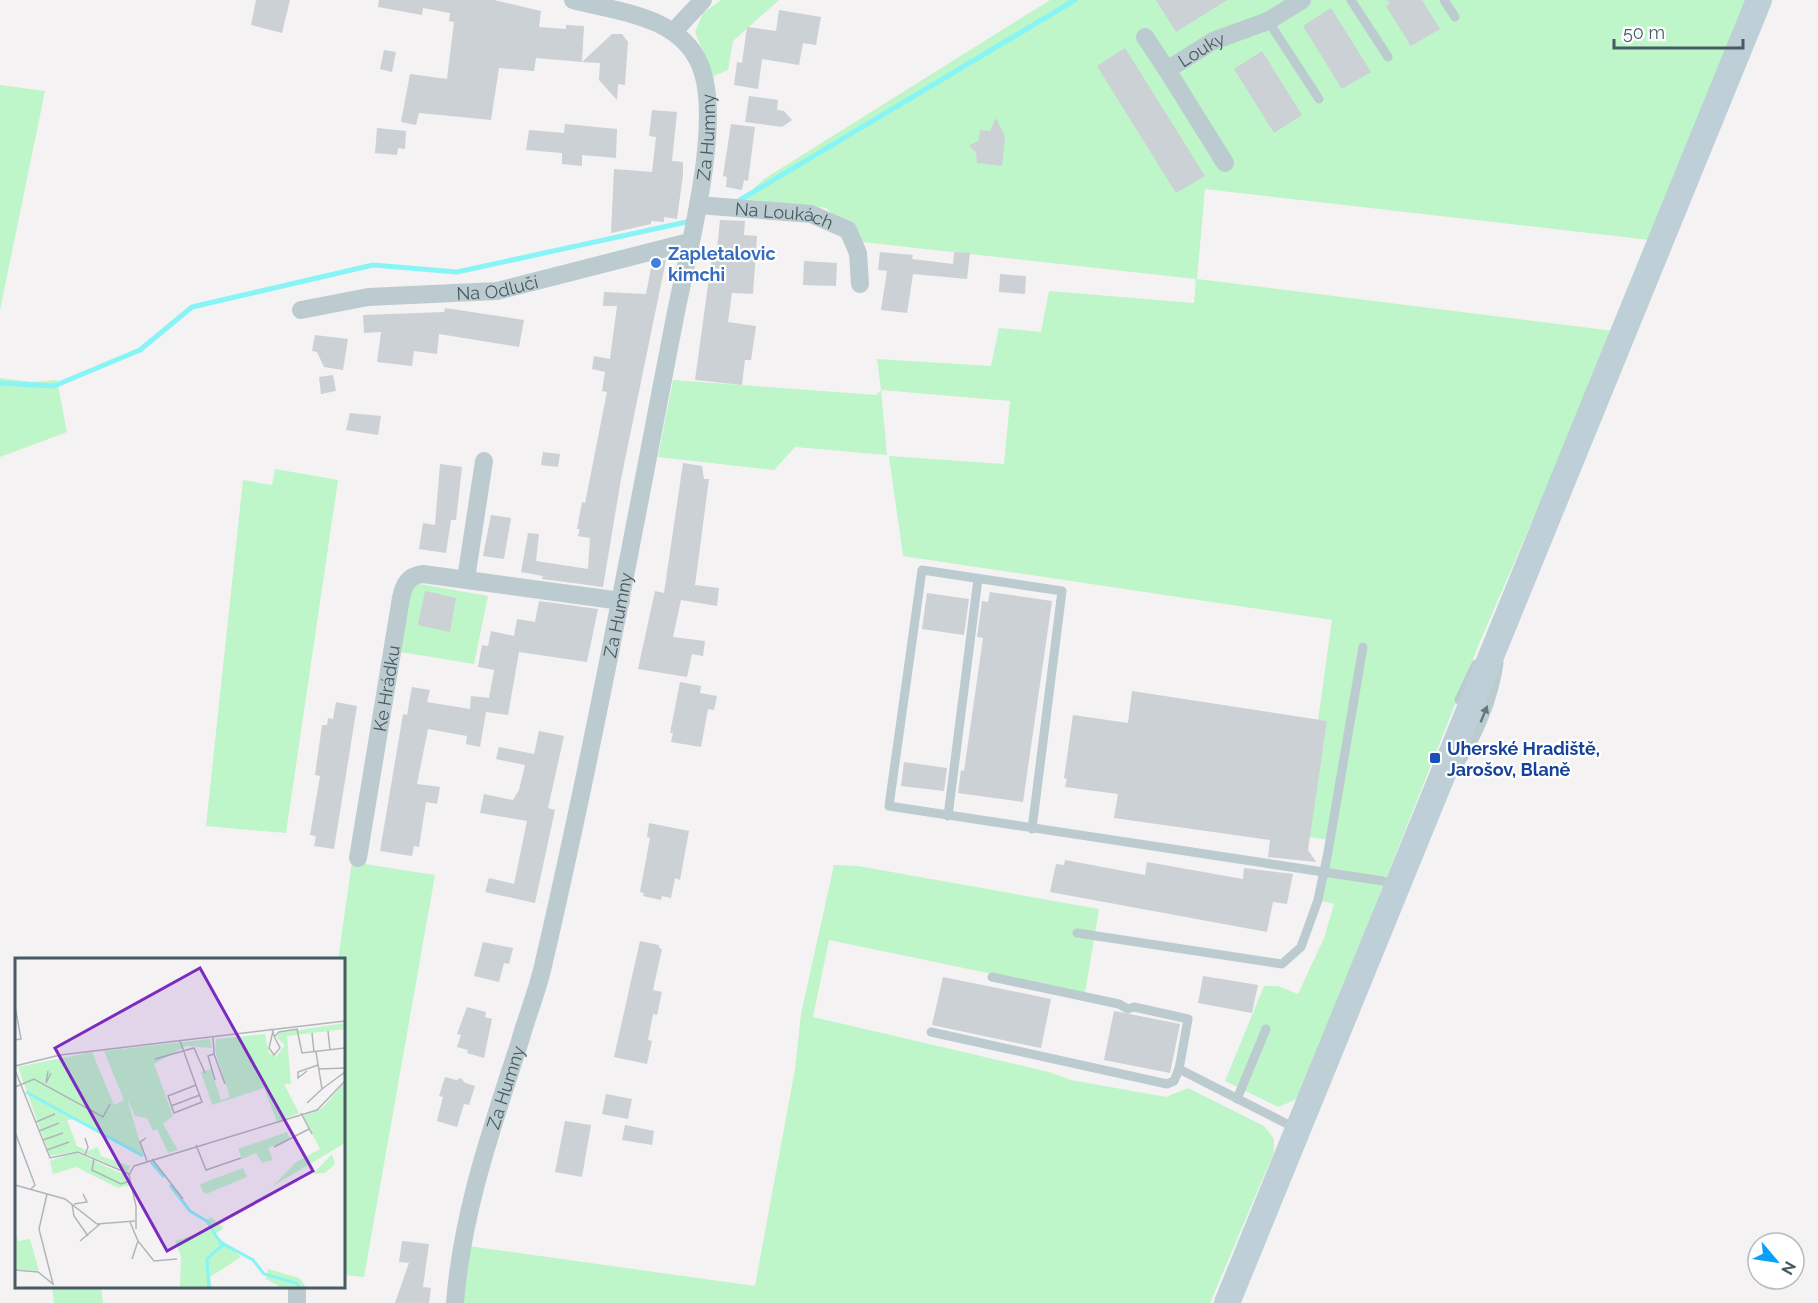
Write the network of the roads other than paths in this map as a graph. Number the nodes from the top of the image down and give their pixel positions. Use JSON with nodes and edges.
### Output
{"nodes":[{"id":1,"x":573,"y":0,"type":"edge"},
{"id":2,"x":703,"y":0,"type":"edge"},
{"id":3,"x":1302,"y":0,"type":"edge"},
{"id":4,"x":1351,"y":0,"type":"edge"},
{"id":5,"x":1444,"y":0,"type":"edge"},
{"id":6,"x":1759,"y":0,"type":"edge"},
{"id":7,"x":625,"y":7,"type":"edge"},
{"id":8,"x":1455,"y":17,"type":"dead end"},
{"id":9,"x":1268,"y":21,"type":"junction"},
{"id":10,"x":674,"y":31,"type":"junction"},
{"id":11,"x":1145,"y":37,"type":"dead end"},
{"id":12,"x":1388,"y":57,"type":"dead end"},
{"id":13,"x":1167,"y":70,"type":"junction"},
{"id":14,"x":1319,"y":99,"type":"dead end"},
{"id":15,"x":1226,"y":163,"type":"dead end"},
{"id":16,"x":696,"y":214,"type":"junction"},
{"id":17,"x":689,"y":242,"type":"junction"},
{"id":18,"x":860,"y":284,"type":"dead end"},
{"id":19,"x":300,"y":310,"type":"dead end"},
{"id":20,"x":484,"y":461,"type":"dead end"},
{"id":21,"x":466,"y":579,"type":"junction"},
{"id":22,"x":978,"y":579,"type":"junction"},
{"id":23,"x":621,"y":601,"type":"junction"},
{"id":24,"x":1507,"y":613,"type":"junction"},
{"id":25,"x":1363,"y":647,"type":"dead end"},
{"id":26,"x":1454,"y":713,"type":"dead end"},
{"id":27,"x":1440,"y":755,"type":"dead end"},
{"id":28,"x":1433,"y":799,"type":"junction"},
{"id":29,"x":948,"y":816,"type":"junction"},
{"id":30,"x":1032,"y":829,"type":"junction"},
{"id":31,"x":358,"y":858,"type":"dead end"},
{"id":32,"x":1324,"y":873,"type":"junction"},
{"id":33,"x":1396,"y":887,"type":"junction"},
{"id":34,"x":1077,"y":933,"type":"dead end"},
{"id":35,"x":992,"y":977,"type":"dead end"},
{"id":36,"x":1266,"y":1029,"type":"dead end"},
{"id":37,"x":931,"y":1032,"type":"dead end"},
{"id":38,"x":1179,"y":1069,"type":"junction"},
{"id":39,"x":1237,"y":1099,"type":"junction"},
{"id":40,"x":1297,"y":1129,"type":"junction"},
{"id":41,"x":455,"y":1303,"type":"edge"},
{"id":42,"x":1225,"y":1303,"type":"edge"}],
"edges":[{"from":1,"to":7,"type":"street","name":"Za Humny"},
{"from":2,"to":10,"type":"street"},
{"from":3,"to":9,"type":"street","name":"Louky"},
{"from":4,"to":12,"type":"lane"},
{"from":5,"to":8,"type":"lane"},
{"from":6,"to":24,"type":"main road"},
{"from":7,"to":10,"type":"street","name":"Za Humny"},
{"from":9,"to":13,"type":"street","name":"Louky"},
{"from":9,"to":14,"type":"lane"},
{"from":10,"to":16,"type":"street","name":"Za Humny"},
{"from":11,"to":13,"type":"street"},
{"from":13,"to":15,"type":"street","name":"Louky"},
{"from":16,"to":17,"type":"street","name":"Za Humny"},
{"from":16,"to":18,"type":"street","name":"Na Loukách"},
{"from":17,"to":19,"type":"street","name":"Na Odlučí"},
{"from":17,"to":23,"type":"street","name":"Za Humny"},
{"from":20,"to":21,"type":"street"},
{"from":21,"to":23,"type":"street","name":"Ke Hrádku"},
{"from":21,"to":31,"type":"street","name":"Ke Hrádku"},
{"from":22,"to":29,"type":"lane"},
{"from":22,"to":29,"type":"lane"},
{"from":22,"to":30,"type":"lane"},
{"from":23,"to":41,"type":"street","name":"Za Humny"},
{"from":24,"to":26,"type":"lane"},
{"from":24,"to":28,"type":"main road"},
{"from":25,"to":32,"type":"lane"},
{"from":27,"to":28,"type":"lane"},
{"from":28,"to":33,"type":"main road"},
{"from":29,"to":30,"type":"lane"},
{"from":30,"to":32,"type":"lane"},
{"from":32,"to":33,"type":"lane"},
{"from":32,"to":34,"type":"lane"},
{"from":33,"to":40,"type":"main road"},
{"from":35,"to":38,"type":"lane"},
{"from":36,"to":39,"type":"lane"},
{"from":37,"to":38,"type":"lane"},
{"from":38,"to":39,"type":"lane"},
{"from":39,"to":40,"type":"lane"},
{"from":40,"to":42,"type":"main road"}]}
